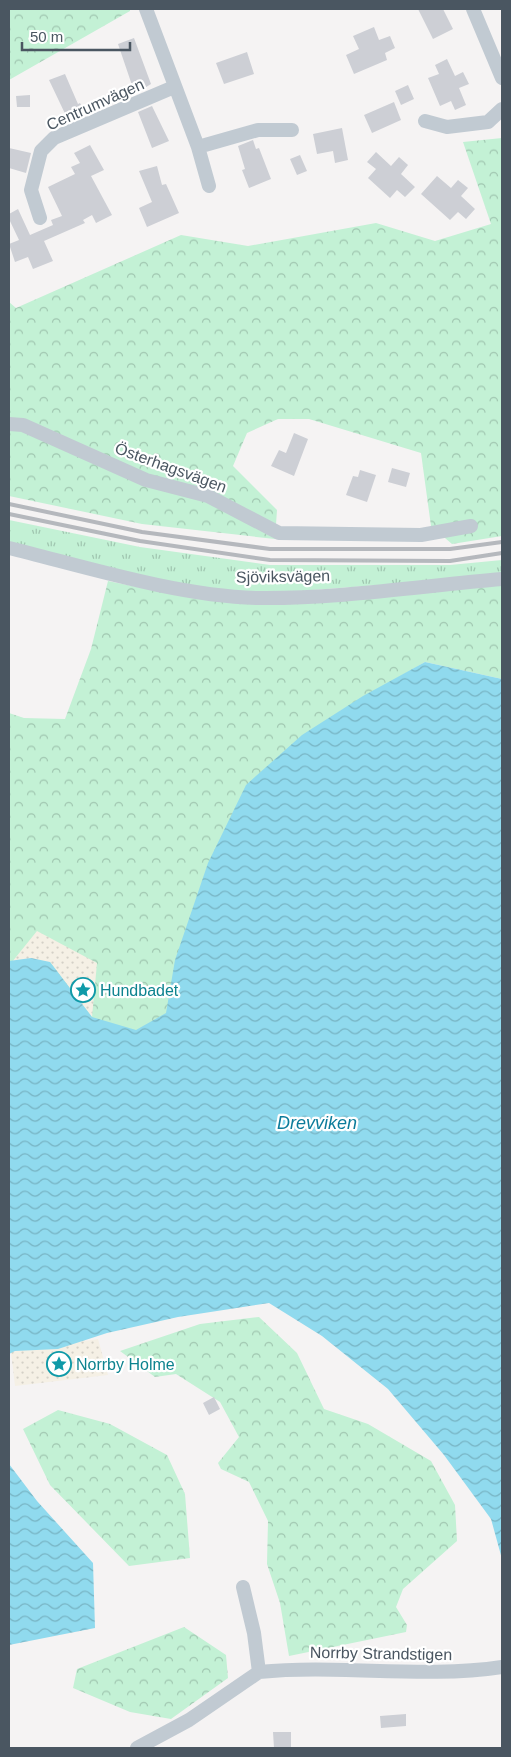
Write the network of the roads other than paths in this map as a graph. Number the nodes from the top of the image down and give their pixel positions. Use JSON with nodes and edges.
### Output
{"nodes":[{"id":1,"x":146,"y":9,"type":"edge"},
{"id":2,"x":473,"y":9,"type":"edge"},
{"id":3,"x":502,"y":78,"type":"edge"},
{"id":4,"x":174,"y":88,"type":"junction"},
{"id":5,"x":502,"y":109,"type":"edge"},
{"id":6,"x":425,"y":121,"type":"dead end"},
{"id":7,"x":292,"y":130,"type":"dead end"},
{"id":8,"x":198,"y":147,"type":"junction"},
{"id":9,"x":209,"y":186,"type":"dead end"},
{"id":10,"x":40,"y":218,"type":"dead end"},
{"id":11,"x":9,"y":424,"type":"edge"},
{"id":12,"x":471,"y":526,"type":"dead end"},
{"id":13,"x":9,"y":548,"type":"edge"},
{"id":14,"x":502,"y":579,"type":"edge"},
{"id":15,"x":243,"y":1587,"type":"dead end"},
{"id":16,"x":502,"y":1667,"type":"edge"},
{"id":17,"x":259,"y":1672,"type":"junction"},
{"id":18,"x":137,"y":1748,"type":"edge"}],
"edges":[{"from":1,"to":4,"type":"street"},
{"from":2,"to":3,"type":"street"},
{"from":4,"to":8,"type":"street"},
{"from":4,"to":10,"type":"street","name":"Centrumvägen"},
{"from":5,"to":6,"type":"street"},
{"from":7,"to":8,"type":"street"},
{"from":8,"to":9,"type":"street"},
{"from":11,"to":12,"type":"street","name":"Österhagsvägen"},
{"from":13,"to":14,"type":"street","name":"Sjöviksvägen"},
{"from":15,"to":17,"type":"street"},
{"from":16,"to":17,"type":"street","name":"Norrby Strandstigen"},
{"from":17,"to":18,"type":"street"}]}
